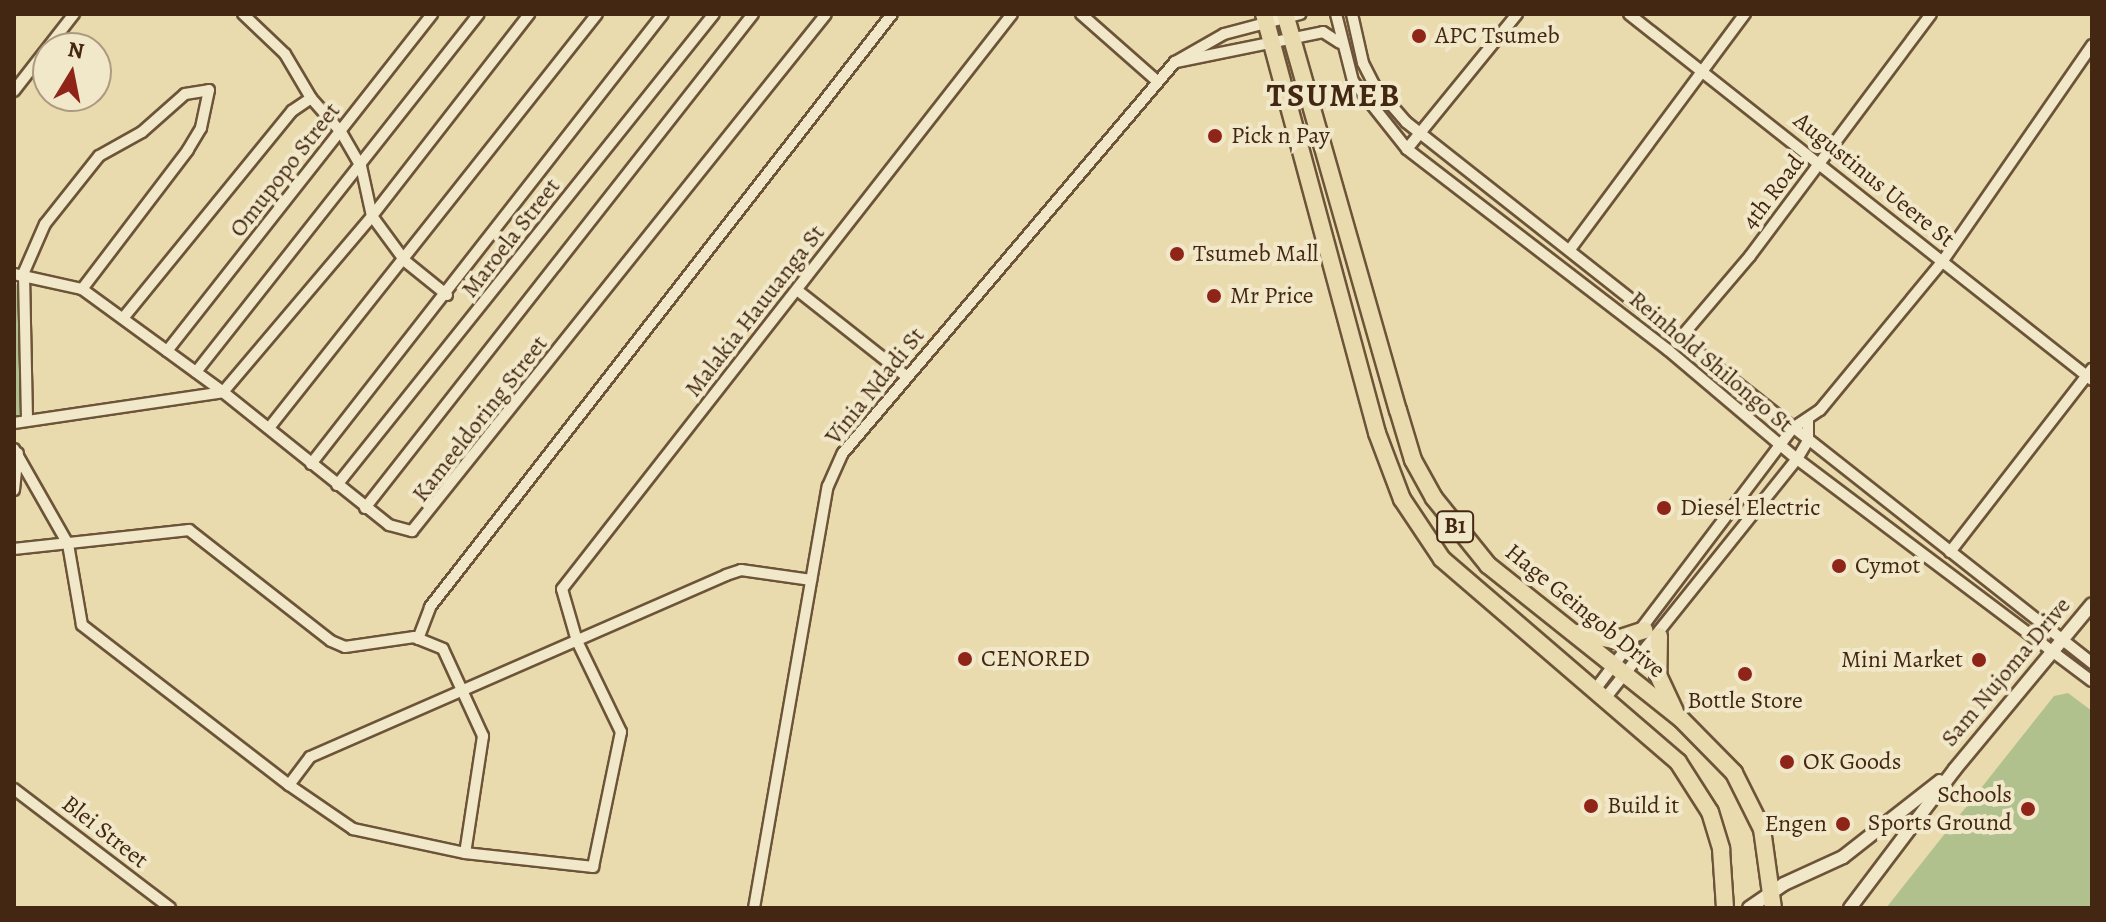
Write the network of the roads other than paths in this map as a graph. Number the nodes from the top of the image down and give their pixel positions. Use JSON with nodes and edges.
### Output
{"nodes":[{"id":1,"x":74,"y":14,"type":"edge"},
{"id":2,"x":243,"y":14,"type":"edge"},
{"id":3,"x":432,"y":14,"type":"edge"},
{"id":4,"x":479,"y":14,"type":"edge"},
{"id":5,"x":529,"y":14,"type":"edge"},
{"id":6,"x":597,"y":14,"type":"edge"},
{"id":7,"x":663,"y":14,"type":"edge"},
{"id":8,"x":714,"y":14,"type":"edge"},
{"id":9,"x":753,"y":14,"type":"edge"},
{"id":10,"x":826,"y":14,"type":"edge"},
{"id":11,"x":892,"y":14,"type":"edge"},
{"id":12,"x":1012,"y":14,"type":"edge"},
{"id":13,"x":1081,"y":14,"type":"edge"},
{"id":14,"x":1517,"y":14,"type":"edge"},
{"id":15,"x":1629,"y":14,"type":"edge"},
{"id":16,"x":1745,"y":14,"type":"edge"},
{"id":17,"x":1931,"y":14,"type":"edge"},
{"id":18,"x":1290,"y":15,"type":"edge"},
{"id":19,"x":1341,"y":17,"type":"edge"},
{"id":20,"x":1266,"y":18,"type":"edge"},
{"id":21,"x":1323,"y":32,"type":"junction"},
{"id":22,"x":1293,"y":40,"type":"junction"},
{"id":23,"x":1340,"y":43,"type":"junction"},
{"id":24,"x":1273,"y":44,"type":"junction"},
{"id":25,"x":2092,"y":45,"type":"edge"},
{"id":26,"x":1175,"y":62,"type":"junction"},
{"id":27,"x":1704,"y":70,"type":"junction"},
{"id":28,"x":1157,"y":81,"type":"junction"},
{"id":29,"x":14,"y":91,"type":"edge"},
{"id":30,"x":311,"y":98,"type":"junction"},
{"id":31,"x":1421,"y":131,"type":"junction"},
{"id":32,"x":341,"y":132,"type":"junction"},
{"id":33,"x":1407,"y":149,"type":"junction"},
{"id":34,"x":1821,"y":162,"type":"junction"},
{"id":35,"x":361,"y":166,"type":"junction"},
{"id":36,"x":372,"y":216,"type":"junction"},
{"id":37,"x":1571,"y":248,"type":"junction"},
{"id":38,"x":405,"y":261,"type":"junction"},
{"id":39,"x":1942,"y":262,"type":"junction"},
{"id":40,"x":19,"y":273,"type":"edge"},
{"id":41,"x":82,"y":289,"type":"junction"},
{"id":42,"x":797,"y":290,"type":"junction"},
{"id":43,"x":447,"y":295,"type":"junction"},
{"id":44,"x":124,"y":317,"type":"junction"},
{"id":45,"x":1679,"y":340,"type":"junction"},
{"id":46,"x":1668,"y":350,"type":"junction"},
{"id":47,"x":167,"y":351,"type":"junction"},
{"id":48,"x":196,"y":372,"type":"junction"},
{"id":49,"x":2090,"y":375,"type":"edge"},
{"id":50,"x":906,"y":376,"type":"junction"},
{"id":51,"x":223,"y":392,"type":"junction"},
{"id":52,"x":27,"y":418,"type":"junction"},
{"id":53,"x":1808,"y":420,"type":"junction"},
{"id":54,"x":14,"y":423,"type":"edge"},
{"id":55,"x":269,"y":428,"type":"junction"},
{"id":56,"x":1793,"y":428,"type":"junction"},
{"id":57,"x":1808,"y":441,"type":"junction"},
{"id":58,"x":1781,"y":446,"type":"junction"},
{"id":59,"x":16,"y":451,"type":"edge"},
{"id":60,"x":1797,"y":459,"type":"junction"},
{"id":61,"x":311,"y":464,"type":"junction"},
{"id":62,"x":337,"y":485,"type":"junction"},
{"id":63,"x":14,"y":490,"type":"edge"},
{"id":64,"x":365,"y":508,"type":"junction"},
{"id":65,"x":68,"y":544,"type":"junction"},
{"id":66,"x":14,"y":549,"type":"edge"},
{"id":67,"x":1950,"y":552,"type":"junction"},
{"id":68,"x":811,"y":580,"type":"junction"},
{"id":69,"x":2092,"y":604,"type":"edge"},
{"id":70,"x":1568,"y":630,"type":"junction"},
{"id":71,"x":1652,"y":633,"type":"junction"},
{"id":72,"x":418,"y":639,"type":"junction"},
{"id":73,"x":577,"y":641,"type":"junction"},
{"id":74,"x":2063,"y":641,"type":"junction"},
{"id":75,"x":2053,"y":654,"type":"junction"},
{"id":76,"x":2092,"y":663,"type":"edge"},
{"id":77,"x":1620,"y":672,"type":"junction"},
{"id":78,"x":2092,"y":681,"type":"edge"},
{"id":79,"x":463,"y":691,"type":"junction"},
{"id":80,"x":1602,"y":692,"type":"junction"},
{"id":81,"x":1681,"y":719,"type":"junction"},
{"id":82,"x":1955,"y":769,"type":"junction"},
{"id":83,"x":289,"y":785,"type":"junction"},
{"id":84,"x":14,"y":789,"type":"edge"},
{"id":85,"x":465,"y":853,"type":"junction"},
{"id":86,"x":1774,"y":890,"type":"junction"},
{"id":87,"x":170,"y":908,"type":"edge"},
{"id":88,"x":754,"y":908,"type":"edge"},
{"id":89,"x":1725,"y":908,"type":"edge"},
{"id":90,"x":1749,"y":908,"type":"edge"},
{"id":91,"x":1773,"y":908,"type":"edge"},
{"id":92,"x":1852,"y":908,"type":"edge"}],
"edges":[{"from":1,"to":29,"type":"street"},
{"from":2,"to":30,"type":"street"},
{"from":3,"to":32,"type":"street","name":"Omupopo Street"},
{"from":4,"to":35,"type":"street"},
{"from":5,"to":36,"type":"street"},
{"from":6,"to":38,"type":"street"},
{"from":7,"to":43,"type":"street"},
{"from":8,"to":62,"type":"street","name":"Maroela Street"},
{"from":9,"to":64,"type":"street"},
{"from":10,"to":64,"type":"street","name":"Kameeldoring Street"},
{"from":11,"to":72,"type":"street"},
{"from":12,"to":42,"type":"street","name":"Malakia Hauuanga St"},
{"from":13,"to":28,"type":"street"},
{"from":14,"to":31,"type":"street"},
{"from":15,"to":27,"type":"street","name":"Augustinus Ueere St"},
{"from":16,"to":27,"type":"street"},
{"from":17,"to":34,"type":"street","name":"4th Road"},
{"from":18,"to":20,"type":"street","name":"Vinia Ndadi St"},
{"from":18,"to":22,"type":"highway","name":"Hage Geingob Drive","number":"B1"},
{"from":19,"to":21,"type":"street"},
{"from":19,"to":23,"type":"street","name":"Reinhold Shilongo St"},
{"from":19,"to":31,"type":"street","name":"Reinhold Shilongo St"},
{"from":20,"to":24,"type":"highway","number":"B1"},
{"from":20,"to":26,"type":"street","name":"Vinia Ndadi St"},
{"from":21,"to":22,"type":"street"},
{"from":21,"to":23,"type":"street"},
{"from":22,"to":24,"type":"street"},
{"from":22,"to":70,"type":"highway","name":"Hage Geingob Drive","number":"B1"},
{"from":23,"to":33,"type":"street","name":"Reinhold Shilongo St"},
{"from":24,"to":26,"type":"street"},
{"from":24,"to":80,"type":"highway","number":"B1"},
{"from":25,"to":39,"type":"street"},
{"from":26,"to":28,"type":"street","name":"Vinia Ndadi St"},
{"from":27,"to":34,"type":"street","name":"Augustinus Ueere St"},
{"from":27,"to":37,"type":"street"},
{"from":28,"to":50,"type":"street","name":"Vinia Ndadi St"},
{"from":30,"to":32,"type":"street"},
{"from":30,"to":44,"type":"street"},
{"from":31,"to":33,"type":"street"},
{"from":31,"to":37,"type":"street","name":"Reinhold Shilongo St"},
{"from":32,"to":35,"type":"street"},
{"from":32,"to":47,"type":"street","name":"Omupopo Street"},
{"from":33,"to":46,"type":"street","name":"Reinhold Shilongo St"},
{"from":34,"to":39,"type":"street","name":"Augustinus Ueere St"},
{"from":34,"to":45,"type":"street","name":"4th Road"},
{"from":35,"to":36,"type":"street"},
{"from":35,"to":48,"type":"street"},
{"from":36,"to":38,"type":"street"},
{"from":36,"to":51,"type":"street"},
{"from":37,"to":45,"type":"street","name":"Reinhold Shilongo St"},
{"from":38,"to":43,"type":"street"},
{"from":38,"to":55,"type":"street"},
{"from":39,"to":49,"type":"street","name":"Augustinus Ueere St"},
{"from":39,"to":53,"type":"street"},
{"from":40,"to":41,"type":"street","name":"Kameeldoring Street"},
{"from":40,"to":41,"type":"street"},
{"from":40,"to":52,"type":"street"},
{"from":41,"to":44,"type":"street","name":"Kameeldoring Street"},
{"from":42,"to":50,"type":"street"},
{"from":42,"to":73,"type":"street","name":"Malakia Hauuanga St"},
{"from":43,"to":61,"type":"street"},
{"from":44,"to":47,"type":"street","name":"Kameeldoring Street"},
{"from":45,"to":46,"type":"street","name":"4th Road"},
{"from":45,"to":56,"type":"street","name":"Reinhold Shilongo St"},
{"from":46,"to":58,"type":"street","name":"Reinhold Shilongo St"},
{"from":47,"to":48,"type":"street","name":"Kameeldoring Street"},
{"from":48,"to":51,"type":"street","name":"Kameeldoring Street"},
{"from":49,"to":67,"type":"street"},
{"from":50,"to":68,"type":"street","name":"Vinia Ndadi St"},
{"from":51,"to":52,"type":"street"},
{"from":51,"to":55,"type":"street","name":"Kameeldoring Street"},
{"from":52,"to":54,"type":"street"},
{"from":53,"to":56,"type":"street"},
{"from":53,"to":57,"type":"street"},
{"from":55,"to":61,"type":"street","name":"Kameeldoring Street"},
{"from":56,"to":57,"type":"street","name":"Reinhold Shilongo St"},
{"from":56,"to":58,"type":"street"},
{"from":57,"to":60,"type":"street"},
{"from":57,"to":67,"type":"street","name":"Reinhold Shilongo St"},
{"from":58,"to":60,"type":"street","name":"Reinhold Shilongo St"},
{"from":58,"to":71,"type":"street"},
{"from":59,"to":63,"type":"street"},
{"from":59,"to":65,"type":"street"},
{"from":60,"to":71,"type":"street"},
{"from":60,"to":75,"type":"street","name":"Reinhold Shilongo St"},
{"from":61,"to":62,"type":"street","name":"Kameeldoring Street"},
{"from":62,"to":64,"type":"street","name":"Kameeldoring Street"},
{"from":65,"to":66,"type":"street"},
{"from":65,"to":72,"type":"street"},
{"from":65,"to":83,"type":"street"},
{"from":67,"to":74,"type":"street","name":"Reinhold Shilongo St"},
{"from":68,"to":73,"type":"street"},
{"from":68,"to":88,"type":"street","name":"Vinia Ndadi St"},
{"from":69,"to":74,"type":"street","name":"Sam Nujoma Drive"},
{"from":70,"to":71,"type":"highway"},
{"from":70,"to":77,"type":"highway","name":"Hage Geingob Drive","number":"B1"},
{"from":71,"to":77,"type":"street"},
{"from":71,"to":77,"type":"street"},
{"from":71,"to":81,"type":"highway"},
{"from":72,"to":79,"type":"street"},
{"from":73,"to":79,"type":"street"},
{"from":73,"to":85,"type":"street"},
{"from":74,"to":75,"type":"street","name":"Sam Nujoma Drive"},
{"from":74,"to":76,"type":"street","name":"Reinhold Shilongo St"},
{"from":75,"to":78,"type":"street","name":"Reinhold Shilongo St"},
{"from":75,"to":82,"type":"street","name":"Sam Nujoma Drive"},
{"from":77,"to":80,"type":"street"},
{"from":77,"to":81,"type":"highway","name":"Hage Geingob Drive","number":"B1"},
{"from":79,"to":83,"type":"street"},
{"from":79,"to":85,"type":"street"},
{"from":80,"to":89,"type":"highway","number":"B1"},
{"from":81,"to":86,"type":"highway","name":"Hage Geingob Drive","number":"B1"},
{"from":82,"to":86,"type":"street","name":"Sam Nujoma Drive"},
{"from":82,"to":92,"type":"street","name":"Sam Nujoma Drive"},
{"from":83,"to":85,"type":"street"},
{"from":84,"to":87,"type":"street","name":"Blei Street"},
{"from":86,"to":90,"type":"street","name":"Sam Nujoma Drive"},
{"from":86,"to":91,"type":"highway","name":"Hage Geingob Drive","number":"B1"}]}
